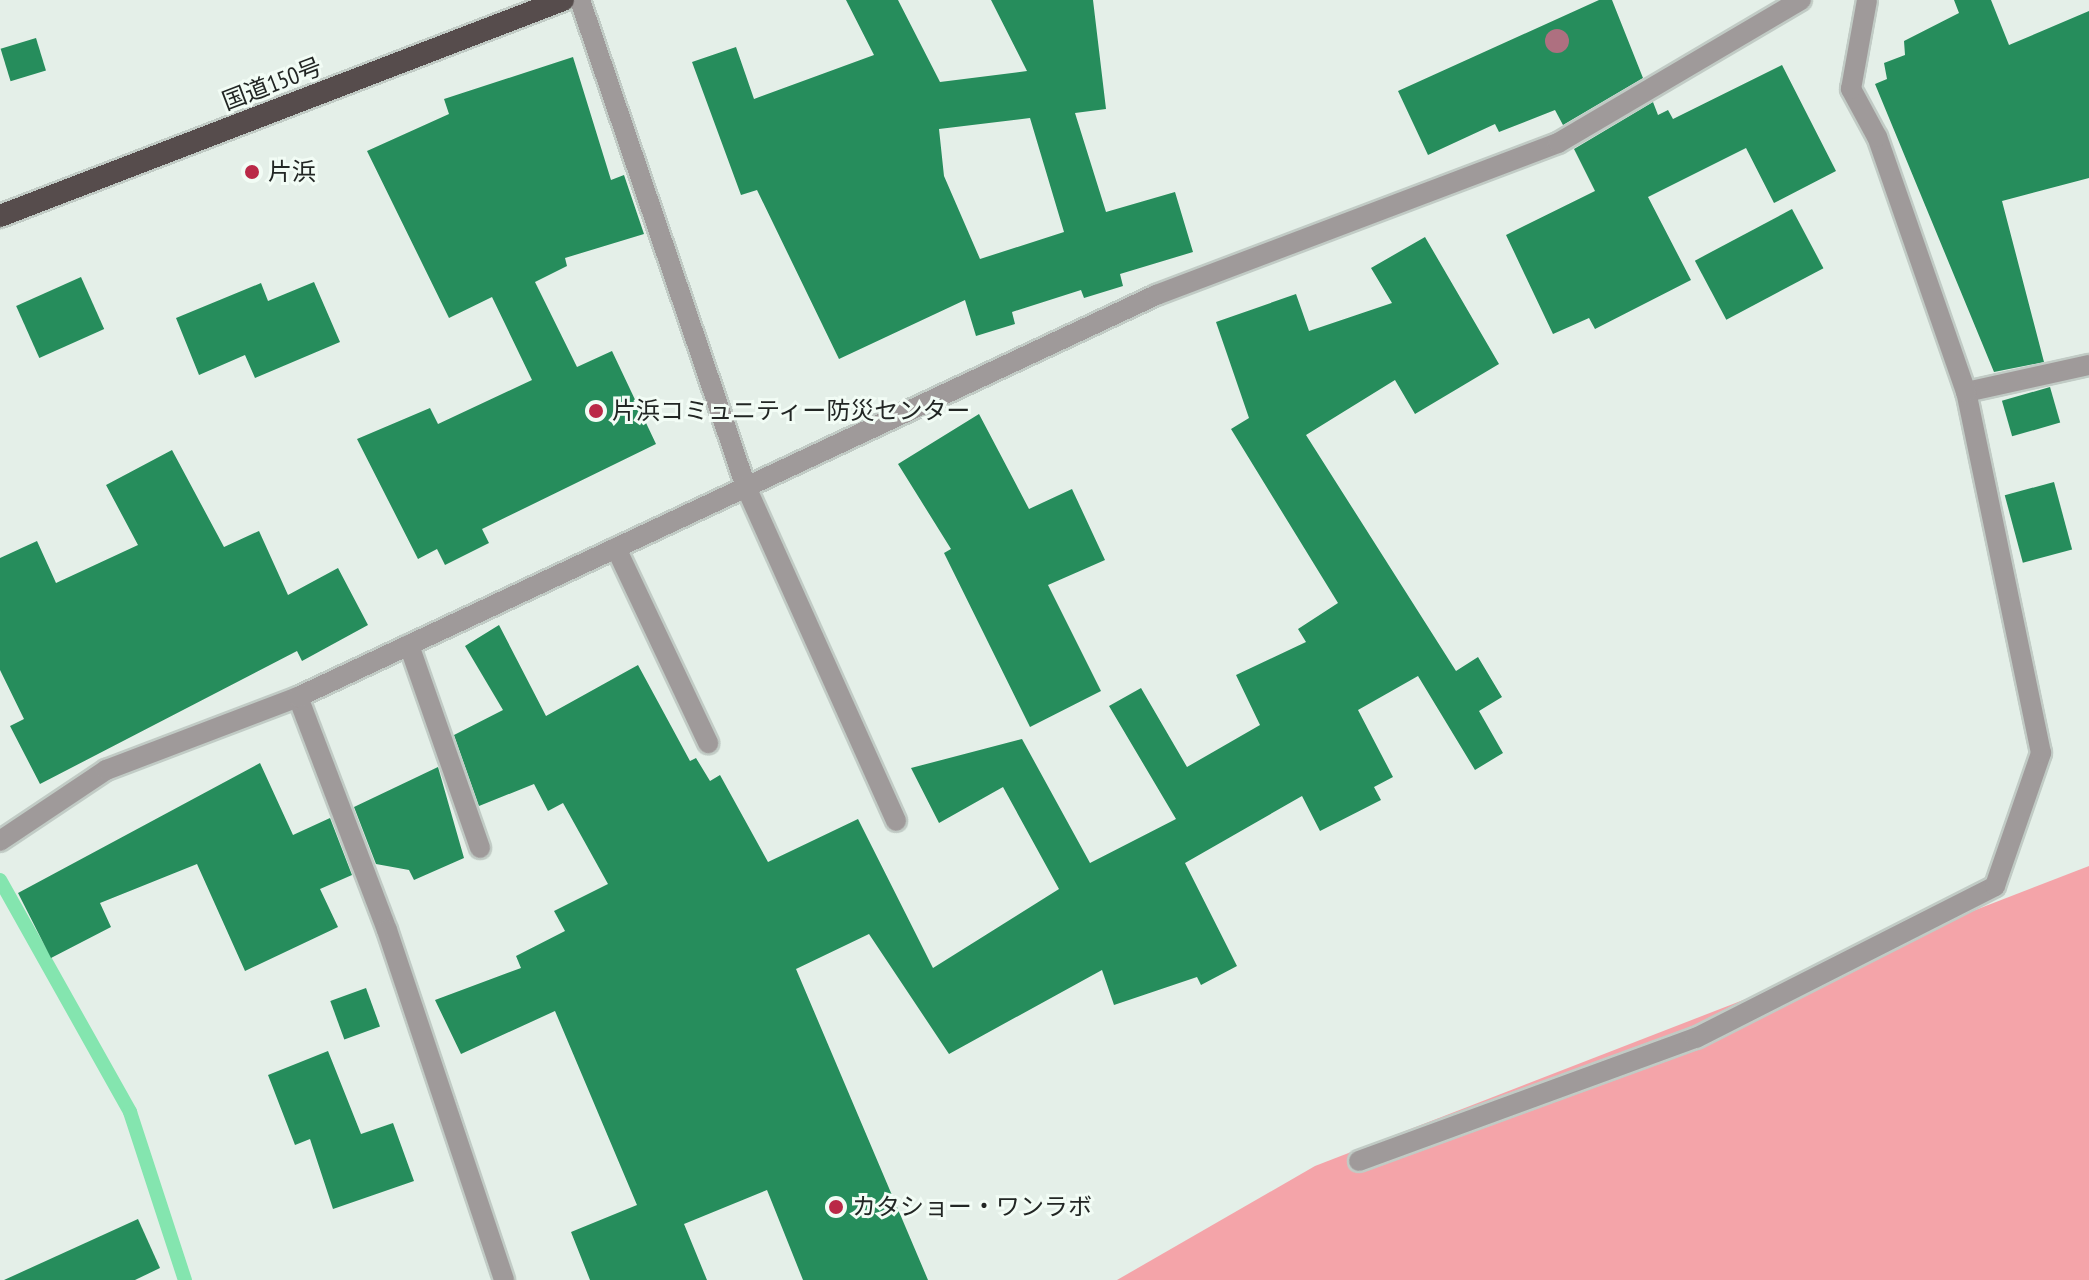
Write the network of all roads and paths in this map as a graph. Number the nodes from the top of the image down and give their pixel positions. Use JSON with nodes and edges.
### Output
{"nodes":[{"id":1,"x":563,"y":0,"type":"edge"},
{"id":2,"x":580,"y":0,"type":"edge"},
{"id":3,"x":1801,"y":0,"type":"edge"},
{"id":4,"x":1867,"y":0,"type":"edge"},
{"id":5,"x":0,"y":216,"type":"edge"},
{"id":6,"x":2089,"y":365,"type":"edge"},
{"id":7,"x":1966,"y":392,"type":"junction"},
{"id":8,"x":746,"y":487,"type":"junction"},
{"id":9,"x":616,"y":548,"type":"junction"},
{"id":10,"x":409,"y":645,"type":"junction"},
{"id":11,"x":298,"y":697,"type":"junction"},
{"id":12,"x":708,"y":743,"type":"dead end"},
{"id":13,"x":896,"y":821,"type":"dead end"},
{"id":14,"x":0,"y":841,"type":"edge"},
{"id":15,"x":480,"y":848,"type":"dead end"},
{"id":16,"x":1359,"y":1161,"type":"dead end"},
{"id":17,"x":504,"y":1280,"type":"edge"}],
"edges":[{"from":1,"to":5,"type":"highway","name":"国道150号"},
{"from":2,"to":8,"type":"street"},
{"from":3,"to":8,"type":"street"},
{"from":4,"to":7,"type":"street"},
{"from":6,"to":7,"type":"street"},
{"from":7,"to":16,"type":"street"},
{"from":8,"to":9,"type":"street"},
{"from":8,"to":13,"type":"street"},
{"from":9,"to":10,"type":"street"},
{"from":9,"to":12,"type":"street"},
{"from":10,"to":11,"type":"street"},
{"from":10,"to":15,"type":"street"},
{"from":11,"to":14,"type":"street"},
{"from":11,"to":17,"type":"street"}]}
